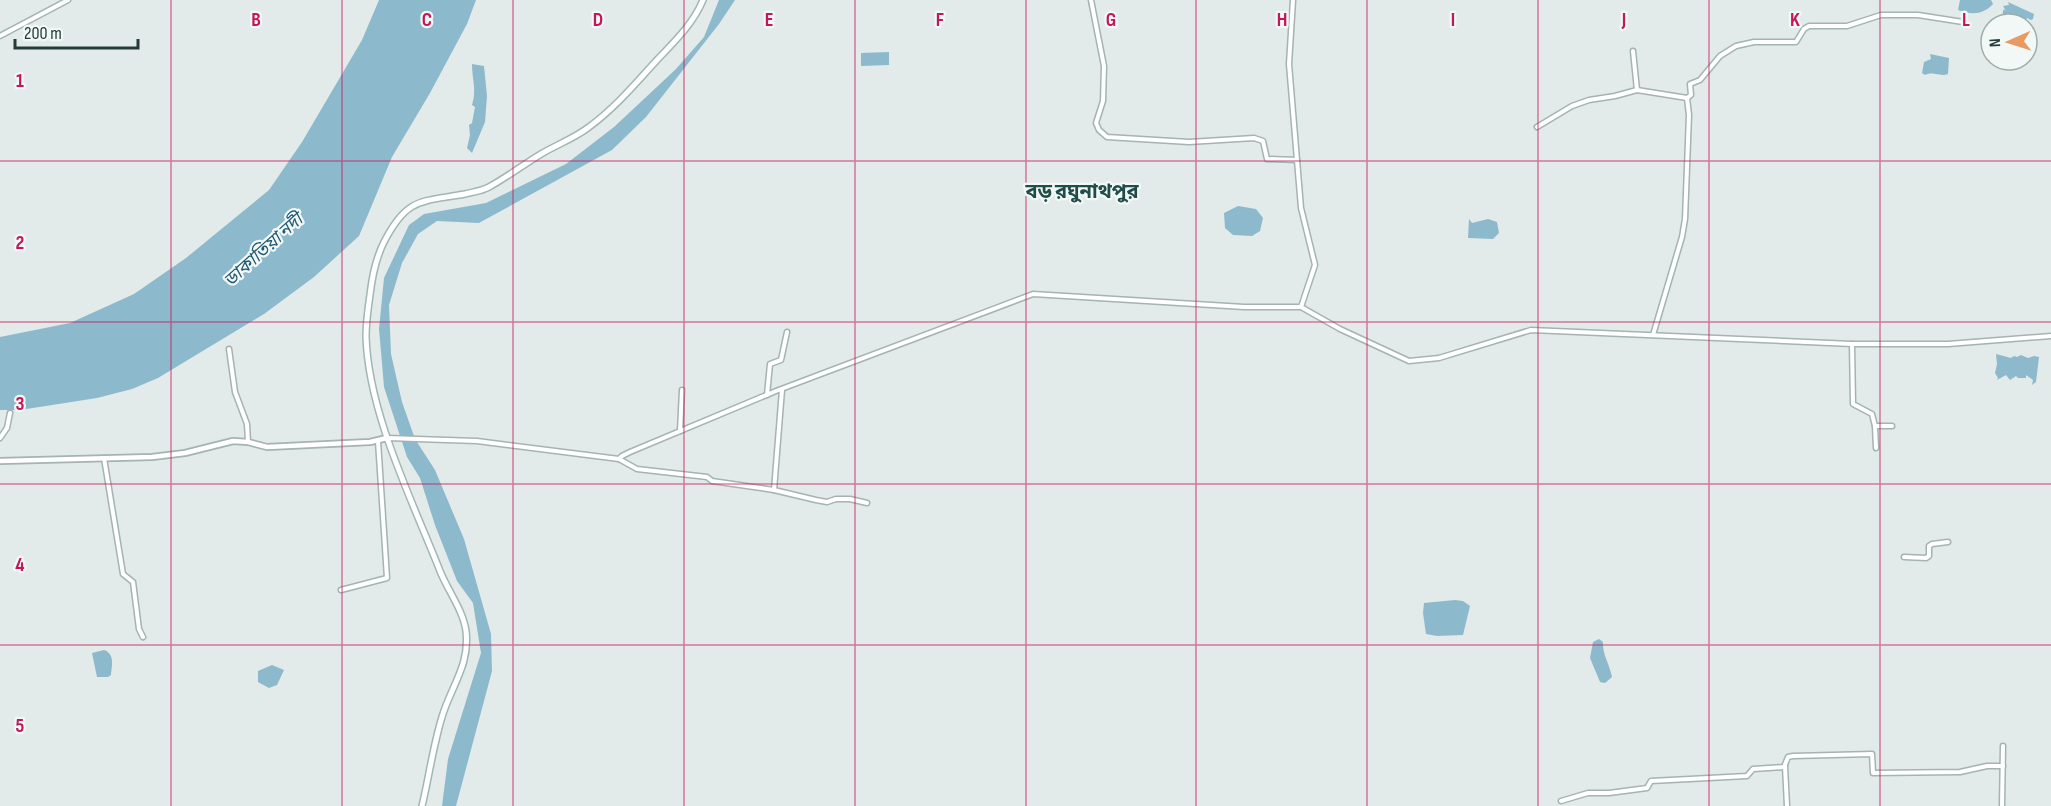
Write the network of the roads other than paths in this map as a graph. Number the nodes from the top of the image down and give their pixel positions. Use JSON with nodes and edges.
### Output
{"nodes":[{"id":1,"x":69,"y":0,"type":"edge"},
{"id":2,"x":703,"y":0,"type":"edge"},
{"id":3,"x":1091,"y":0,"type":"edge"},
{"id":4,"x":1293,"y":0,"type":"edge"},
{"id":5,"x":1963,"y":22,"type":"dead end"},
{"id":6,"x":0,"y":36,"type":"edge"},
{"id":7,"x":1633,"y":51,"type":"dead end"},
{"id":8,"x":1637,"y":90,"type":"junction"},
{"id":9,"x":1687,"y":98,"type":"junction"},
{"id":10,"x":1537,"y":127,"type":"dead end"},
{"id":11,"x":1297,"y":160,"type":"junction"},
{"id":12,"x":1301,"y":307,"type":"junction"},
{"id":13,"x":787,"y":332,"type":"dead end"},
{"id":14,"x":1653,"y":335,"type":"junction"},
{"id":15,"x":2051,"y":336,"type":"edge"},
{"id":16,"x":1852,"y":344,"type":"junction"},
{"id":17,"x":229,"y":349,"type":"dead end"},
{"id":18,"x":682,"y":390,"type":"dead end"},
{"id":19,"x":782,"y":390,"type":"junction"},
{"id":20,"x":767,"y":395,"type":"junction"},
{"id":21,"x":10,"y":413,"type":"dead end"},
{"id":22,"x":1875,"y":426,"type":"junction"},
{"id":23,"x":1892,"y":426,"type":"dead end"},
{"id":24,"x":680,"y":431,"type":"junction"},
{"id":25,"x":0,"y":438,"type":"edge"},
{"id":26,"x":387,"y":438,"type":"junction"},
{"id":27,"x":378,"y":441,"type":"junction"},
{"id":28,"x":248,"y":442,"type":"junction"},
{"id":29,"x":1876,"y":448,"type":"dead end"},
{"id":30,"x":104,"y":458,"type":"junction"},
{"id":31,"x":620,"y":459,"type":"junction"},
{"id":32,"x":0,"y":461,"type":"edge"},
{"id":33,"x":774,"y":490,"type":"junction"},
{"id":34,"x":867,"y":503,"type":"dead end"},
{"id":35,"x":1948,"y":542,"type":"dead end"},
{"id":36,"x":1904,"y":557,"type":"dead end"},
{"id":37,"x":341,"y":590,"type":"dead end"},
{"id":38,"x":143,"y":637,"type":"dead end"},
{"id":39,"x":2003,"y":746,"type":"dead end"},
{"id":40,"x":1785,"y":765,"type":"junction"},
{"id":41,"x":2003,"y":766,"type":"junction"},
{"id":42,"x":1560,"y":801,"type":"dead end"},
{"id":43,"x":422,"y":806,"type":"edge"},
{"id":44,"x":1787,"y":806,"type":"edge"},
{"id":45,"x":2002,"y":806,"type":"edge"}],
"edges":[{"from":1,"to":6,"type":"street"},
{"from":2,"to":26,"type":"main road"},
{"from":3,"to":11,"type":"street"},
{"from":4,"to":11,"type":"street"},
{"from":5,"to":9,"type":"street"},
{"from":7,"to":8,"type":"street"},
{"from":8,"to":9,"type":"street"},
{"from":8,"to":10,"type":"street"},
{"from":9,"to":14,"type":"street"},
{"from":11,"to":12,"type":"street"},
{"from":12,"to":14,"type":"street"},
{"from":12,"to":19,"type":"street"},
{"from":13,"to":20,"type":"street"},
{"from":14,"to":16,"type":"street"},
{"from":15,"to":16,"type":"street"},
{"from":16,"to":22,"type":"street"},
{"from":17,"to":28,"type":"street"},
{"from":18,"to":24,"type":"street"},
{"from":19,"to":20,"type":"street"},
{"from":19,"to":33,"type":"street"},
{"from":20,"to":24,"type":"street"},
{"from":21,"to":25,"type":"street"},
{"from":22,"to":23,"type":"street"},
{"from":22,"to":29,"type":"street"},
{"from":24,"to":31,"type":"street"},
{"from":26,"to":27,"type":"street"},
{"from":26,"to":31,"type":"street"},
{"from":26,"to":43,"type":"main road"},
{"from":27,"to":28,"type":"street"},
{"from":27,"to":37,"type":"street"},
{"from":28,"to":30,"type":"street"},
{"from":30,"to":32,"type":"street"},
{"from":30,"to":38,"type":"street"},
{"from":31,"to":33,"type":"street"},
{"from":33,"to":34,"type":"street"},
{"from":35,"to":36,"type":"street"},
{"from":39,"to":41,"type":"street"},
{"from":40,"to":41,"type":"street"},
{"from":40,"to":42,"type":"street"},
{"from":40,"to":44,"type":"street"},
{"from":41,"to":45,"type":"street"}]}
